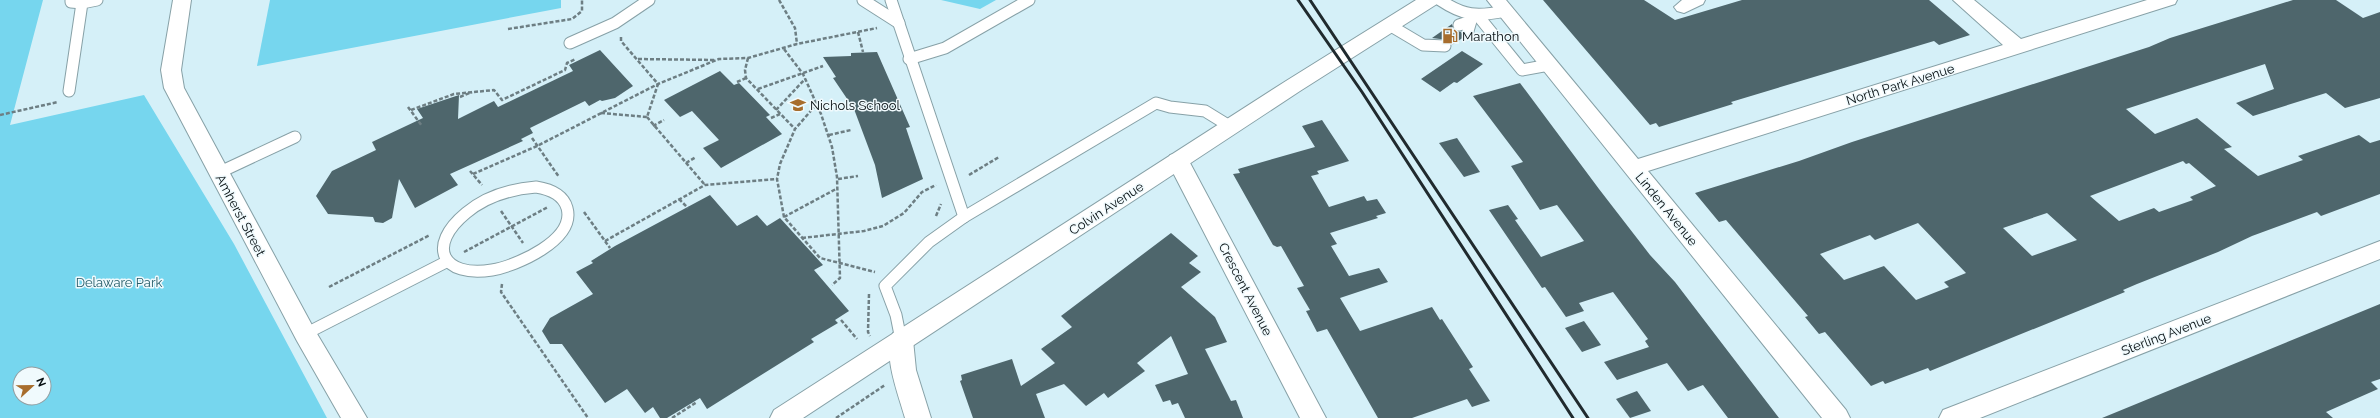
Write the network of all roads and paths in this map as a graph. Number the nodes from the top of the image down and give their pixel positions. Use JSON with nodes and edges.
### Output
{"nodes":[{"id":1,"x":71,"y":0,"type":"edge"},
{"id":2,"x":98,"y":0,"type":"edge"},
{"id":3,"x":182,"y":0,"type":"edge"},
{"id":4,"x":582,"y":0,"type":"edge"},
{"id":5,"x":649,"y":0,"type":"edge"},
{"id":6,"x":779,"y":0,"type":"edge"},
{"id":7,"x":863,"y":0,"type":"edge"},
{"id":8,"x":890,"y":0,"type":"edge"},
{"id":9,"x":1030,"y":0,"type":"edge"},
{"id":10,"x":1430,"y":0,"type":"edge"},
{"id":11,"x":1440,"y":0,"type":"edge"},
{"id":12,"x":1962,"y":0,"type":"edge"},
{"id":13,"x":2168,"y":0,"type":"edge"},
{"id":14,"x":82,"y":4,"type":"junction"},
{"id":15,"x":1500,"y":6,"type":"edge"},
{"id":16,"x":1474,"y":18,"type":"junction"},
{"id":17,"x":899,"y":23,"type":"junction"},
{"id":18,"x":1459,"y":25,"type":"dead end"},
{"id":19,"x":1391,"y":26,"type":"junction"},
{"id":20,"x":881,"y":28,"type":"dead end"},
{"id":21,"x":508,"y":29,"type":"dead end"},
{"id":22,"x":1468,"y":31,"type":"dead end"},
{"id":23,"x":858,"y":32,"type":"junction"},
{"id":24,"x":625,"y":33,"type":"dead end"},
{"id":25,"x":621,"y":38,"type":"junction"},
{"id":26,"x":614,"y":41,"type":"dead end"},
{"id":27,"x":570,"y":42,"type":"dead end"},
{"id":28,"x":797,"y":44,"type":"junction"},
{"id":29,"x":1445,"y":46,"type":"dead end"},
{"id":30,"x":2018,"y":47,"type":"junction"},
{"id":31,"x":784,"y":49,"type":"junction"},
{"id":32,"x":863,"y":52,"type":"dead end"},
{"id":33,"x":581,"y":57,"type":"dead end"},
{"id":34,"x":748,"y":58,"type":"junction"},
{"id":35,"x":638,"y":59,"type":"junction"},
{"id":36,"x":719,"y":59,"type":"junction"},
{"id":37,"x":910,"y":59,"type":"junction"},
{"id":38,"x":1549,"y":65,"type":"junction"},
{"id":39,"x":823,"y":66,"type":"dead end"},
{"id":40,"x":803,"y":74,"type":"junction"},
{"id":41,"x":746,"y":78,"type":"junction"},
{"id":42,"x":805,"y":79,"type":"junction"},
{"id":43,"x":737,"y":82,"type":"dead end"},
{"id":44,"x":658,"y":84,"type":"junction"},
{"id":45,"x":758,"y":89,"type":"junction"},
{"id":46,"x":69,"y":91,"type":"dead end"},
{"id":47,"x":473,"y":92,"type":"junction"},
{"id":48,"x":460,"y":97,"type":"dead end"},
{"id":49,"x":816,"y":105,"type":"junction"},
{"id":50,"x":37,"y":107,"type":"dead end"},
{"id":51,"x":408,"y":107,"type":"dead end"},
{"id":52,"x":411,"y":110,"type":"junction"},
{"id":53,"x":776,"y":110,"type":"junction"},
{"id":54,"x":601,"y":113,"type":"junction"},
{"id":55,"x":780,"y":114,"type":"junction"},
{"id":56,"x":0,"y":115,"type":"edge"},
{"id":57,"x":647,"y":117,"type":"junction"},
{"id":58,"x":771,"y":118,"type":"dead end"},
{"id":59,"x":664,"y":120,"type":"dead end"},
{"id":60,"x":422,"y":126,"type":"dead end"},
{"id":61,"x":653,"y":126,"type":"junction"},
{"id":62,"x":1231,"y":127,"type":"junction"},
{"id":63,"x":795,"y":128,"type":"junction"},
{"id":64,"x":851,"y":130,"type":"dead end"},
{"id":65,"x":829,"y":135,"type":"junction"},
{"id":66,"x":296,"y":138,"type":"dead end"},
{"id":67,"x":532,"y":138,"type":"dead end"},
{"id":68,"x":537,"y":146,"type":"junction"},
{"id":69,"x":545,"y":157,"type":"dead end"},
{"id":70,"x":696,"y":157,"type":"dead end"},
{"id":71,"x":999,"y":157,"type":"dead end"},
{"id":72,"x":1178,"y":161,"type":"junction"},
{"id":73,"x":686,"y":163,"type":"junction"},
{"id":74,"x":1633,"y":168,"type":"junction"},
{"id":75,"x":470,"y":171,"type":"dead end"},
{"id":76,"x":218,"y":173,"type":"junction"},
{"id":77,"x":473,"y":174,"type":"junction"},
{"id":78,"x":969,"y":175,"type":"dead end"},
{"id":79,"x":858,"y":176,"type":"dead end"},
{"id":80,"x":777,"y":179,"type":"junction"},
{"id":81,"x":838,"y":179,"type":"junction"},
{"id":82,"x":705,"y":184,"type":"junction"},
{"id":83,"x":938,"y":184,"type":"dead end"},
{"id":84,"x":483,"y":186,"type":"dead end"},
{"id":85,"x":836,"y":189,"type":"junction"},
{"id":86,"x":680,"y":199,"type":"junction"},
{"id":87,"x":549,"y":207,"type":"dead end"},
{"id":88,"x":581,"y":207,"type":"dead end"},
{"id":89,"x":688,"y":208,"type":"dead end"},
{"id":90,"x":500,"y":210,"type":"dead end"},
{"id":91,"x":579,"y":213,"type":"dead end"},
{"id":92,"x":964,"y":216,"type":"junction"},
{"id":93,"x":784,"y":217,"type":"junction"},
{"id":94,"x":511,"y":227,"type":"junction"},
{"id":95,"x":839,"y":234,"type":"junction"},
{"id":96,"x":801,"y":238,"type":"junction"},
{"id":97,"x":605,"y":241,"type":"dead end"},
{"id":98,"x":524,"y":244,"type":"dead end"},
{"id":99,"x":2380,"y":250,"type":"edge"},
{"id":100,"x":459,"y":255,"type":"dead end"},
{"id":101,"x":446,"y":262,"type":"junction"},
{"id":102,"x":840,"y":262,"type":"junction"},
{"id":103,"x":875,"y":272,"type":"dead end"},
{"id":104,"x":506,"y":279,"type":"dead end"},
{"id":105,"x":832,"y":285,"type":"dead end"},
{"id":106,"x":841,"y":320,"type":"dead end"},
{"id":107,"x":305,"y":334,"type":"junction"},
{"id":108,"x":857,"y":339,"type":"dead end"},
{"id":109,"x":901,"y":340,"type":"junction"},
{"id":110,"x":884,"y":386,"type":"dead end"},
{"id":111,"x":697,"y":402,"type":"dead end"},
{"id":112,"x":354,"y":418,"type":"edge"},
{"id":113,"x":588,"y":418,"type":"edge"},
{"id":114,"x":672,"y":418,"type":"edge"},
{"id":115,"x":783,"y":418,"type":"edge"},
{"id":116,"x":836,"y":418,"type":"edge"},
{"id":117,"x":918,"y":418,"type":"edge"},
{"id":118,"x":1313,"y":418,"type":"edge"},
{"id":119,"x":1837,"y":418,"type":"edge"},
{"id":120,"x":1952,"y":418,"type":"edge"}],
"edges":[{"from":1,"to":14,"type":"lane"},
{"from":2,"to":14,"type":"lane"},
{"from":3,"to":76,"type":"street","name":"Amherst Street"},
{"from":4,"to":21,"type":"path"},
{"from":5,"to":27,"type":"lane"},
{"from":6,"to":28,"type":"path"},
{"from":7,"to":17,"type":"lane"},
{"from":8,"to":17,"type":"lane"},
{"from":9,"to":37,"type":"lane"},
{"from":10,"to":19,"type":"street","name":"Colvin Avenue"},
{"from":11,"to":16,"type":"lane"},
{"from":12,"to":30,"type":"street"},
{"from":13,"to":30,"type":"street","name":"North Park Avenue"},
{"from":14,"to":46,"type":"lane"},
{"from":15,"to":16,"type":"lane"},
{"from":15,"to":38,"type":"street","name":"Linden Avenue"},
{"from":16,"to":18,"type":"lane"},
{"from":16,"to":22,"type":"lane"},
{"from":16,"to":38,"type":"lane"},
{"from":17,"to":37,"type":"lane"},
{"from":19,"to":29,"type":"lane"},
{"from":19,"to":62,"type":"street","name":"Colvin Avenue"},
{"from":20,"to":23,"type":"path"},
{"from":23,"to":28,"type":"path"},
{"from":23,"to":32,"type":"path"},
{"from":24,"to":25,"type":"path"},
{"from":25,"to":26,"type":"path"},
{"from":25,"to":35,"type":"path"},
{"from":28,"to":31,"type":"path"},
{"from":30,"to":74,"type":"street","name":"North Park Avenue"},
{"from":31,"to":34,"type":"path"},
{"from":31,"to":40,"type":"path"},
{"from":33,"to":47,"type":"path"},
{"from":34,"to":36,"type":"path"},
{"from":34,"to":41,"type":"path"},
{"from":35,"to":36,"type":"path"},
{"from":35,"to":44,"type":"path"},
{"from":36,"to":44,"type":"path"},
{"from":37,"to":92,"type":"lane"},
{"from":38,"to":74,"type":"street","name":"Linden Avenue"},
{"from":39,"to":40,"type":"path"},
{"from":40,"to":42,"type":"path"},
{"from":40,"to":45,"type":"path"},
{"from":41,"to":43,"type":"path"},
{"from":41,"to":45,"type":"path"},
{"from":42,"to":49,"type":"path"},
{"from":42,"to":53,"type":"path"},
{"from":44,"to":54,"type":"path"},
{"from":44,"to":57,"type":"path"},
{"from":45,"to":53,"type":"path"},
{"from":47,"to":48,"type":"path"},
{"from":47,"to":52,"type":"path"},
{"from":49,"to":63,"type":"path"},
{"from":49,"to":65,"type":"path"},
{"from":50,"to":56,"type":"path"},
{"from":51,"to":52,"type":"path"},
{"from":52,"to":60,"type":"path"},
{"from":53,"to":55,"type":"path"},
{"from":54,"to":57,"type":"path"},
{"from":54,"to":68,"type":"path"},
{"from":55,"to":58,"type":"path"},
{"from":55,"to":63,"type":"path"},
{"from":57,"to":61,"type":"path"},
{"from":59,"to":61,"type":"path"},
{"from":61,"to":73,"type":"path"},
{"from":62,"to":72,"type":"street","name":"Colvin Avenue"},
{"from":62,"to":92,"type":"lane"},
{"from":63,"to":80,"type":"path"},
{"from":64,"to":65,"type":"path"},
{"from":65,"to":81,"type":"path"},
{"from":66,"to":76,"type":"lane"},
{"from":67,"to":68,"type":"path"},
{"from":68,"to":69,"type":"path"},
{"from":68,"to":77,"type":"path"},
{"from":70,"to":73,"type":"path"},
{"from":71,"to":78,"type":"path"},
{"from":72,"to":109,"type":"street","name":"Colvin Avenue"},
{"from":72,"to":118,"type":"street","name":"Crescent Avenue"},
{"from":73,"to":82,"type":"path"},
{"from":74,"to":119,"type":"street","name":"Linden Avenue"},
{"from":75,"to":77,"type":"path"},
{"from":76,"to":107,"type":"street","name":"Amherst Street"},
{"from":77,"to":84,"type":"path"},
{"from":79,"to":81,"type":"path"},
{"from":80,"to":82,"type":"path"},
{"from":80,"to":93,"type":"path"},
{"from":81,"to":85,"type":"path"},
{"from":82,"to":86,"type":"path"},
{"from":83,"to":95,"type":"path"},
{"from":85,"to":93,"type":"path"},
{"from":85,"to":95,"type":"path"},
{"from":86,"to":89,"type":"path"},
{"from":86,"to":97,"type":"path"},
{"from":87,"to":94,"type":"path"},
{"from":88,"to":91,"type":"path"},
{"from":90,"to":94,"type":"path"},
{"from":92,"to":109,"type":"lane"},
{"from":93,"to":96,"type":"path"},
{"from":94,"to":98,"type":"path"},
{"from":94,"to":100,"type":"path"},
{"from":95,"to":96,"type":"path"},
{"from":95,"to":102,"type":"path"},
{"from":96,"to":102,"type":"path"},
{"from":99,"to":120,"type":"street","name":"Sterling Avenue"},
{"from":101,"to":101,"type":"lane"},
{"from":101,"to":107,"type":"lane"},
{"from":102,"to":103,"type":"path"},
{"from":102,"to":105,"type":"path"},
{"from":104,"to":113,"type":"path"},
{"from":106,"to":108,"type":"path"},
{"from":107,"to":112,"type":"street","name":"Amherst Street"},
{"from":109,"to":115,"type":"street","name":"Colvin Avenue"},
{"from":109,"to":117,"type":"street"},
{"from":110,"to":116,"type":"path"},
{"from":111,"to":114,"type":"path"}]}
